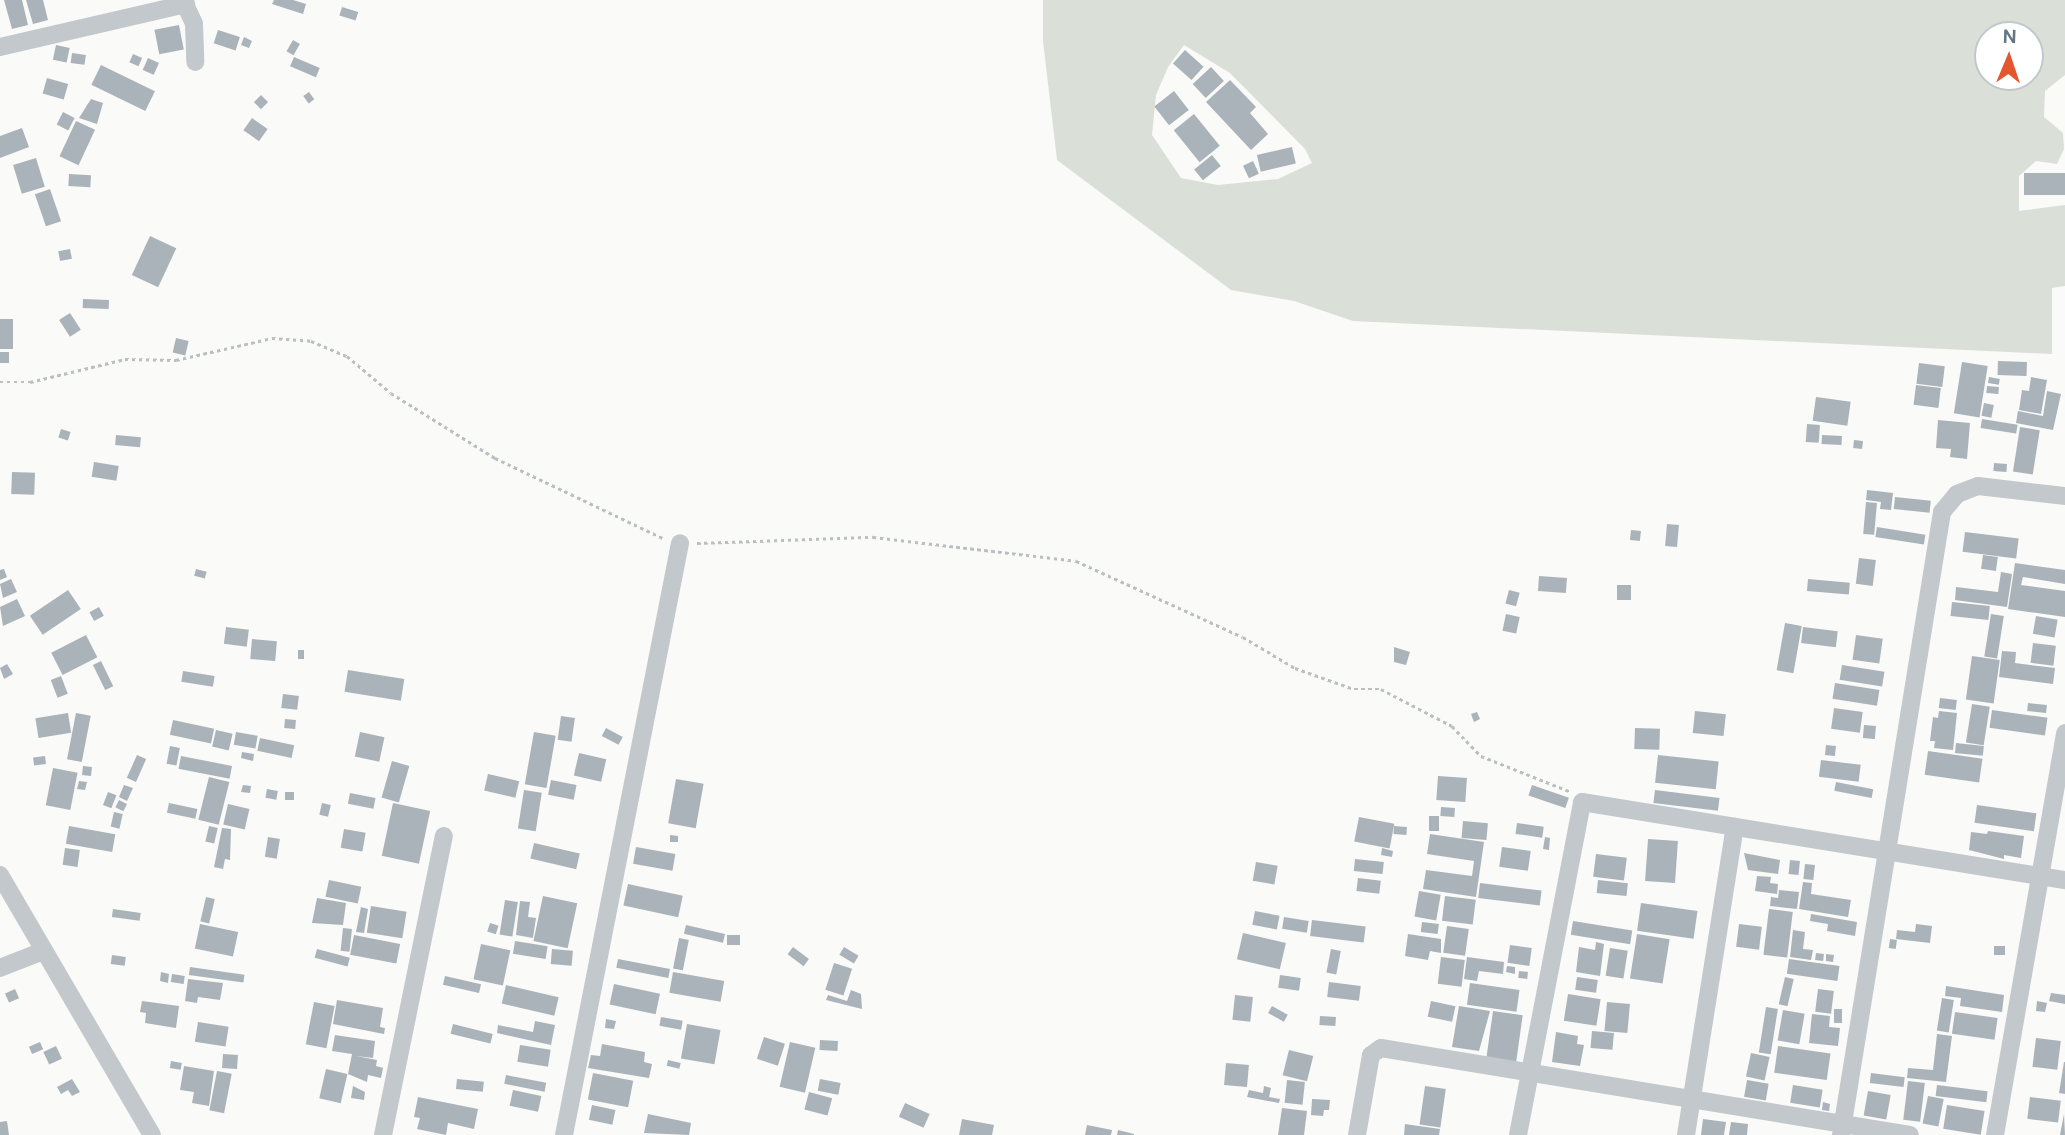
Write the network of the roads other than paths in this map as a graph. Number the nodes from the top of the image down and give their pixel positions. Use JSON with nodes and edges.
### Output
{"nodes":[{"id":1,"x":185,"y":2,"type":"edge"},
{"id":2,"x":0,"y":47,"type":"edge"},
{"id":3,"x":195,"y":62,"type":"dead end"},
{"id":4,"x":2065,"y":496,"type":"edge"},
{"id":5,"x":680,"y":543,"type":"road end"},
{"id":6,"x":2065,"y":733,"type":"edge"},
{"id":7,"x":1735,"y":827,"type":"junction"},
{"id":8,"x":444,"y":836,"type":"dead end"},
{"id":9,"x":1885,"y":851,"type":"junction"},
{"id":10,"x":0,"y":876,"type":"edge"},
{"id":11,"x":2040,"y":876,"type":"junction"},
{"id":12,"x":2065,"y":880,"type":"edge"},
{"id":13,"x":43,"y":951,"type":"junction"},
{"id":14,"x":0,"y":968,"type":"edge"},
{"id":15,"x":1529,"y":1072,"type":"junction"},
{"id":16,"x":1692,"y":1099,"type":"junction"},
{"id":17,"x":1841,"y":1129,"type":"edge"},
{"id":18,"x":152,"y":1135,"type":"edge"},
{"id":19,"x":383,"y":1135,"type":"edge"},
{"id":20,"x":564,"y":1135,"type":"edge"},
{"id":21,"x":1357,"y":1135,"type":"edge"},
{"id":22,"x":1518,"y":1135,"type":"edge"},
{"id":23,"x":1686,"y":1135,"type":"edge"},
{"id":24,"x":1910,"y":1135,"type":"edge"},
{"id":25,"x":1995,"y":1135,"type":"edge"}],
"edges":[{"from":1,"to":2,"type":"street"},
{"from":1,"to":3,"type":"street"},
{"from":4,"to":9,"type":"street"},
{"from":5,"to":20,"type":"street"},
{"from":6,"to":11,"type":"street"},
{"from":7,"to":9,"type":"street"},
{"from":7,"to":15,"type":"street"},
{"from":7,"to":16,"type":"street"},
{"from":8,"to":19,"type":"street"},
{"from":9,"to":11,"type":"street"},
{"from":9,"to":17,"type":"street"},
{"from":10,"to":13,"type":"street"},
{"from":11,"to":12,"type":"street"},
{"from":11,"to":25,"type":"street"},
{"from":13,"to":14,"type":"street"},
{"from":13,"to":18,"type":"street"},
{"from":15,"to":16,"type":"street"},
{"from":15,"to":21,"type":"street"},
{"from":15,"to":22,"type":"street"},
{"from":16,"to":17,"type":"street"},
{"from":16,"to":23,"type":"street"},
{"from":17,"to":24,"type":"street"}]}
